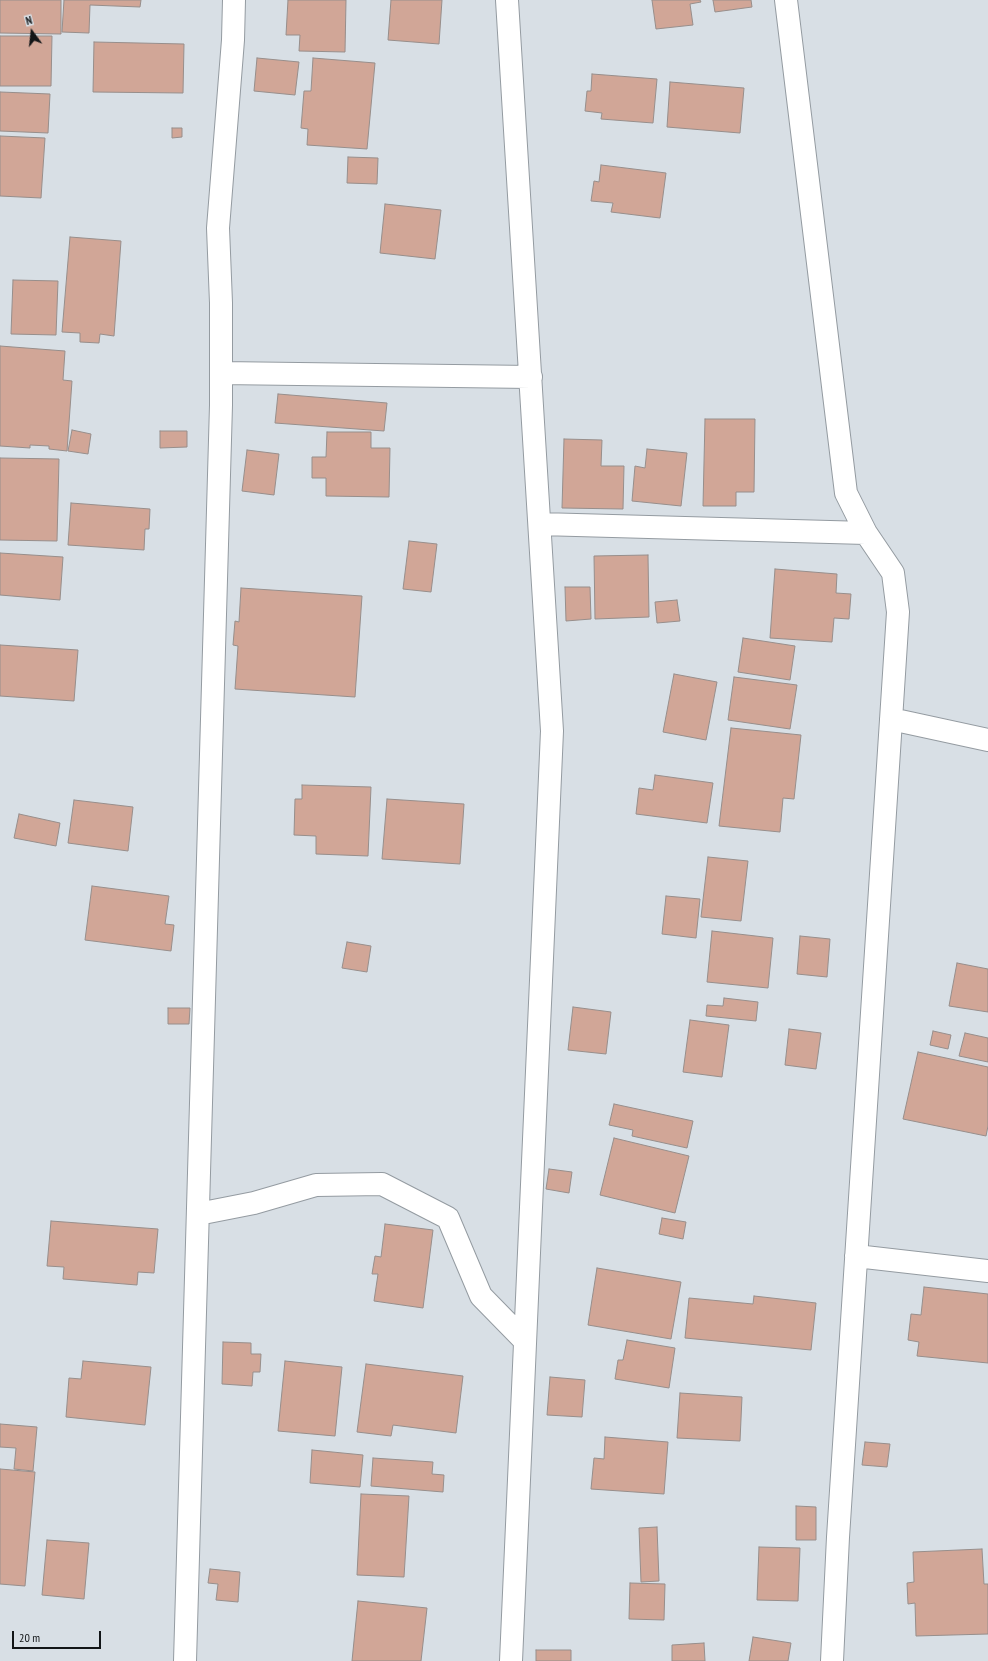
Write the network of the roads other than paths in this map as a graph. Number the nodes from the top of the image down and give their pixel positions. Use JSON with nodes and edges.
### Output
{"nodes":[{"id":1,"x":234,"y":0,"type":"edge"},
{"id":2,"x":508,"y":0,"type":"edge"},
{"id":3,"x":786,"y":0,"type":"edge"},
{"id":4,"x":221,"y":373,"type":"junction"},
{"id":5,"x":531,"y":377,"type":"junction"},
{"id":6,"x":540,"y":524,"type":"junction"},
{"id":7,"x":866,"y":533,"type":"junction"},
{"id":8,"x":891,"y":719,"type":"junction"},
{"id":9,"x":988,"y":740,"type":"edge"},
{"id":10,"x":198,"y":1214,"type":"junction"},
{"id":11,"x":856,"y":1256,"type":"junction"},
{"id":12,"x":988,"y":1271,"type":"edge"},
{"id":13,"x":525,"y":1341,"type":"junction"},
{"id":14,"x":185,"y":1661,"type":"edge"},
{"id":15,"x":511,"y":1661,"type":"edge"},
{"id":16,"x":832,"y":1661,"type":"edge"}],
"edges":[{"from":1,"to":4,"type":"street"},
{"from":2,"to":5,"type":"street"},
{"from":3,"to":7,"type":"street"},
{"from":4,"to":5,"type":"street"},
{"from":4,"to":10,"type":"street"},
{"from":5,"to":6,"type":"street"},
{"from":6,"to":7,"type":"street"},
{"from":6,"to":13,"type":"street"},
{"from":7,"to":8,"type":"street"},
{"from":8,"to":9,"type":"street"},
{"from":8,"to":11,"type":"street"},
{"from":10,"to":13,"type":"street"},
{"from":10,"to":14,"type":"street"},
{"from":11,"to":12,"type":"street"},
{"from":11,"to":16,"type":"street"},
{"from":13,"to":15,"type":"street"}]}
